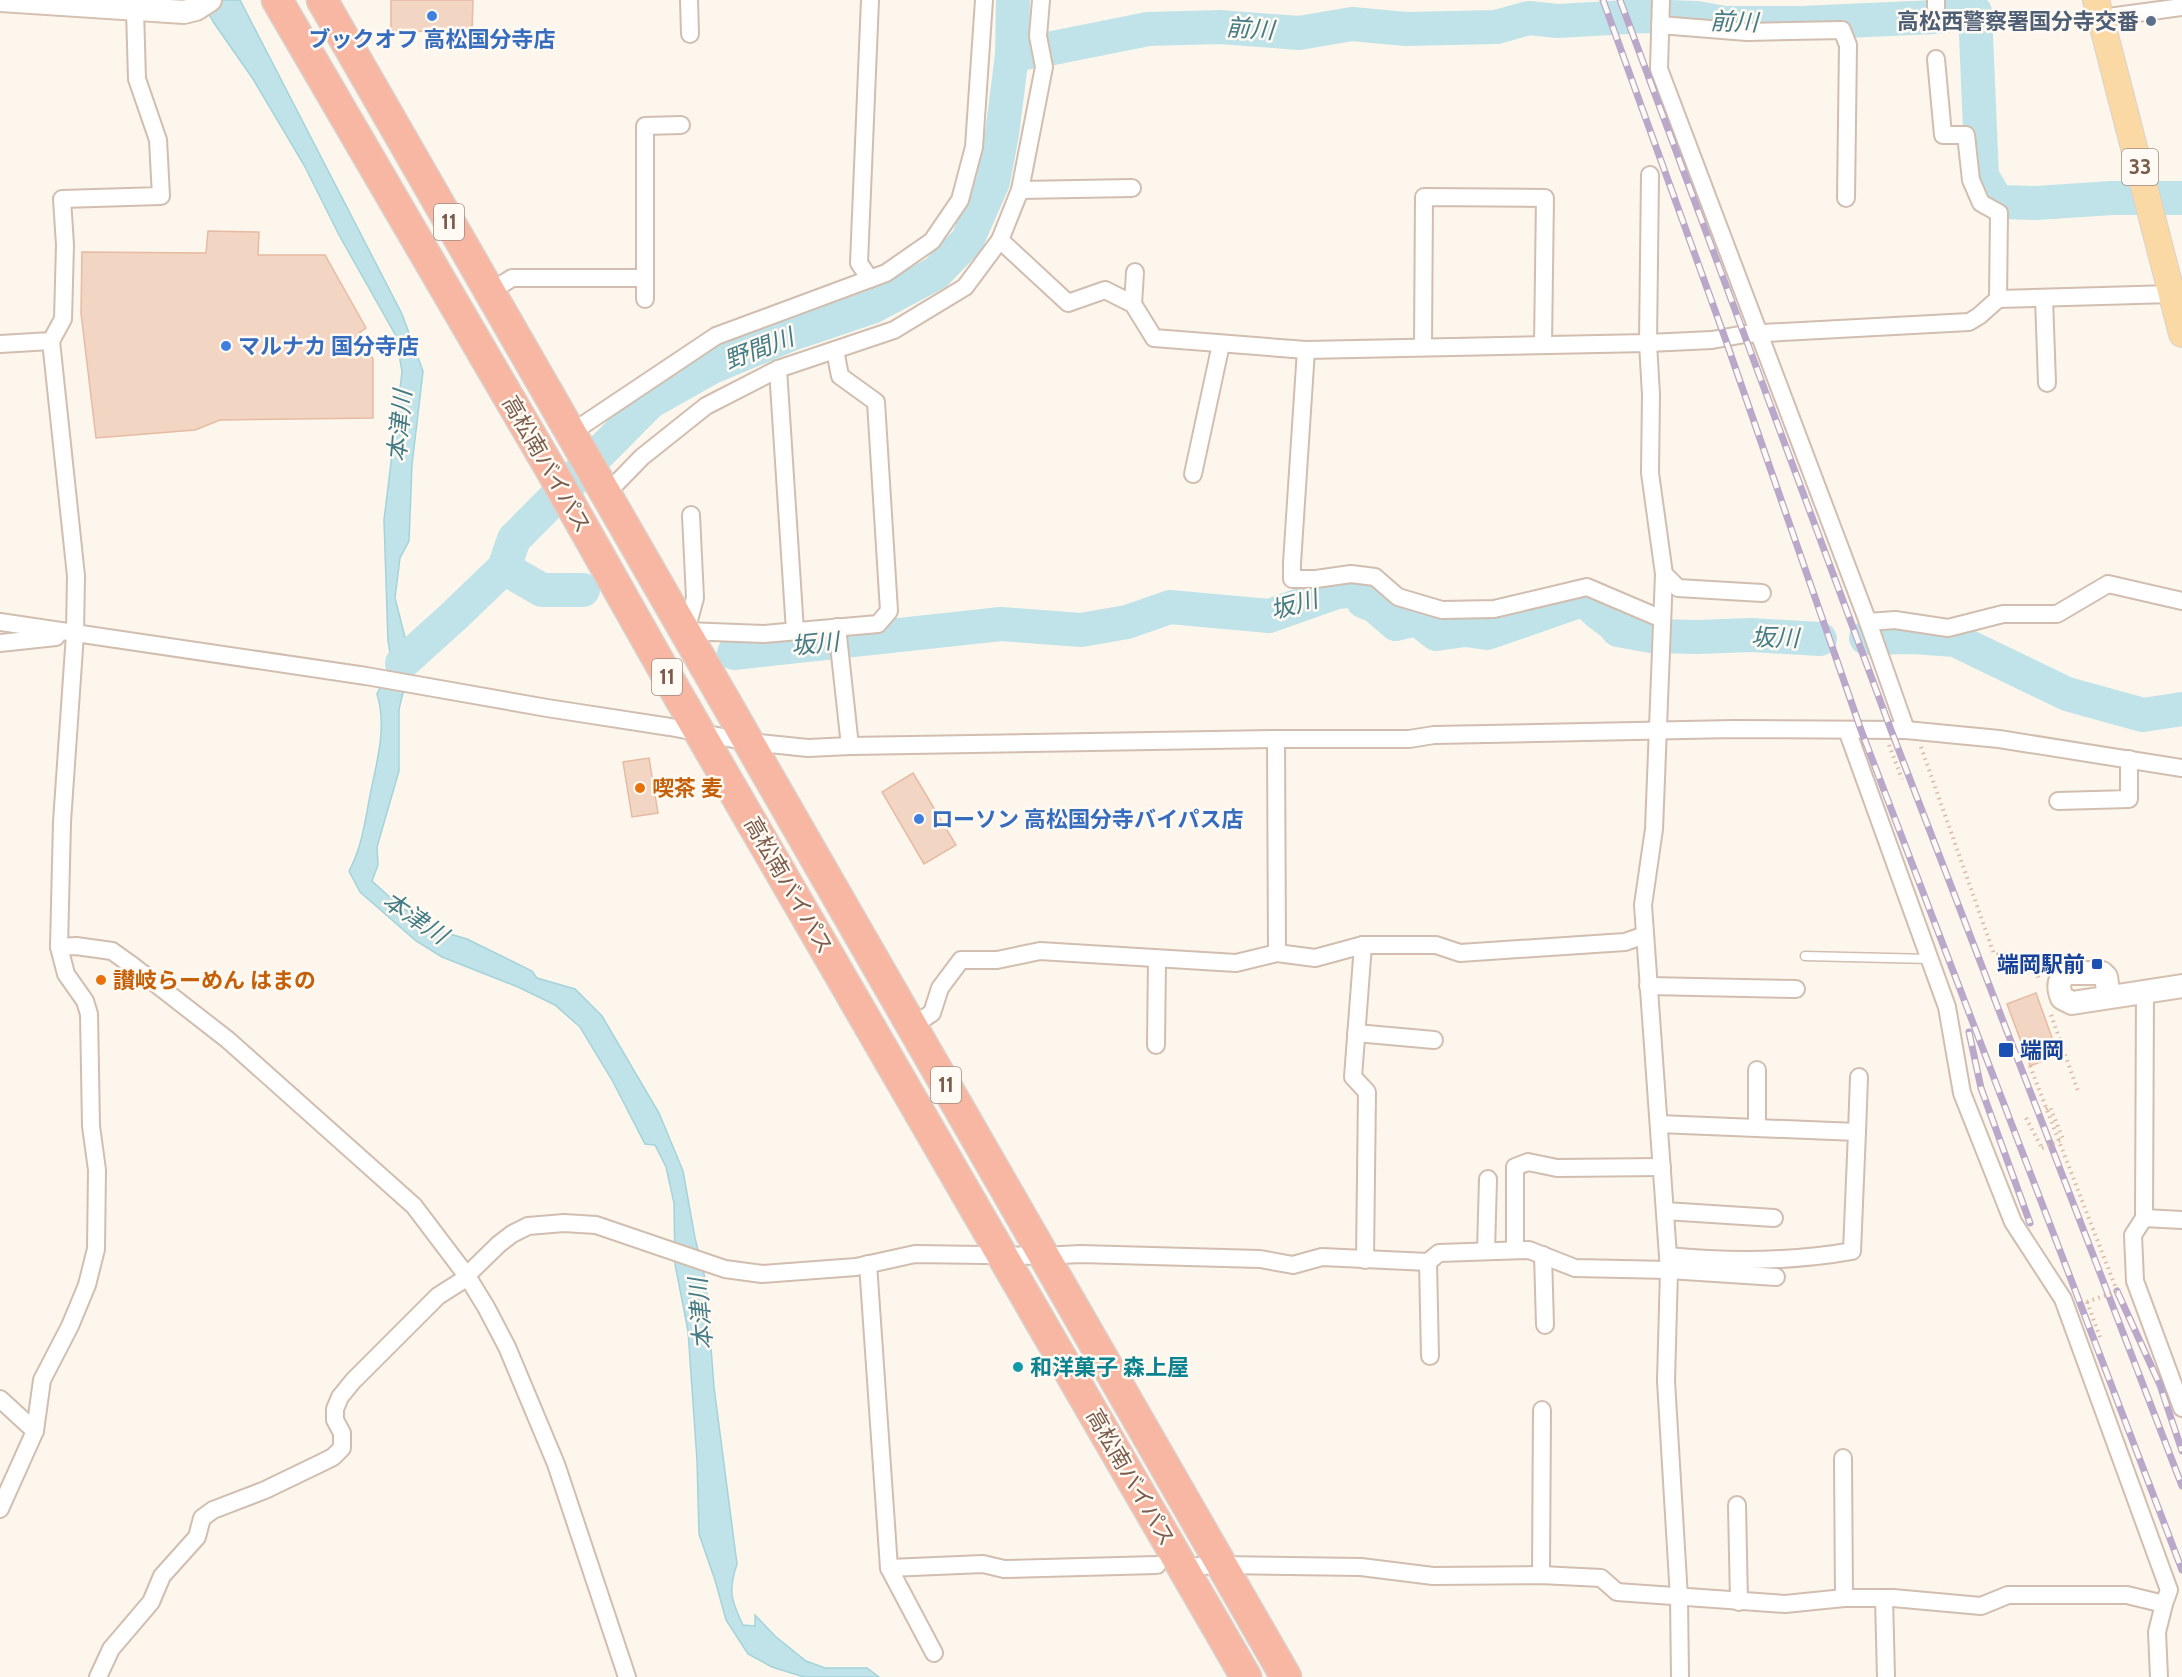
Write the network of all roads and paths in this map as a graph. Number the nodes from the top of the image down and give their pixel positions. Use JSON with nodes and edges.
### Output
{"nodes":[{"id":1,"x":0,"y":0,"type":"edge"},
{"id":2,"x":277,"y":0,"type":"edge"},
{"id":3,"x":322,"y":0,"type":"edge"},
{"id":4,"x":689,"y":0,"type":"edge"},
{"id":5,"x":870,"y":0,"type":"edge"},
{"id":6,"x":984,"y":0,"type":"edge"},
{"id":7,"x":1041,"y":0,"type":"edge"},
{"id":8,"x":1661,"y":0,"type":"edge"},
{"id":9,"x":206,"y":3,"type":"edge"},
{"id":10,"x":2182,"y":7,"type":"edge"},
{"id":11,"x":2099,"y":9,"type":"edge"},
{"id":12,"x":135,"y":10,"type":"junction"},
{"id":13,"x":1660,"y":25,"type":"junction"},
{"id":14,"x":690,"y":34,"type":"dead end"},
{"id":15,"x":1936,"y":59,"type":"dead end"},
{"id":16,"x":681,"y":125,"type":"dead end"},
{"id":17,"x":1650,"y":175,"type":"dead end"},
{"id":18,"x":1132,"y":188,"type":"dead end"},
{"id":19,"x":1020,"y":190,"type":"junction"},
{"id":20,"x":1846,"y":198,"type":"dead end"},
{"id":21,"x":1000,"y":240,"type":"junction"},
{"id":22,"x":1135,"y":272,"type":"dead end"},
{"id":23,"x":643,"y":278,"type":"junction"},
{"id":24,"x":870,"y":279,"type":"junction"},
{"id":25,"x":490,"y":292,"type":"junction"},
{"id":26,"x":2172,"y":294,"type":"junction"},
{"id":27,"x":2044,"y":298,"type":"junction"},
{"id":28,"x":1998,"y":299,"type":"junction"},
{"id":29,"x":645,"y":300,"type":"dead end"},
{"id":30,"x":1133,"y":304,"type":"junction"},
{"id":31,"x":1759,"y":334,"type":"junction"},
{"id":32,"x":2182,"y":334,"type":"edge"},
{"id":33,"x":51,"y":341,"type":"junction"},
{"id":34,"x":1648,"y":343,"type":"junction"},
{"id":35,"x":0,"y":344,"type":"edge"},
{"id":36,"x":1221,"y":344,"type":"junction"},
{"id":37,"x":1543,"y":345,"type":"junction"},
{"id":38,"x":1423,"y":347,"type":"junction"},
{"id":39,"x":835,"y":350,"type":"junction"},
{"id":40,"x":1305,"y":350,"type":"junction"},
{"id":41,"x":778,"y":369,"type":"junction"},
{"id":42,"x":2047,"y":382,"type":"dead end"},
{"id":43,"x":574,"y":438,"type":"junction"},
{"id":44,"x":1193,"y":474,"type":"dead end"},
{"id":45,"x":606,"y":494,"type":"junction"},
{"id":46,"x":691,"y":515,"type":"dead end"},
{"id":47,"x":1664,"y":574,"type":"junction"},
{"id":48,"x":1762,"y":593,"type":"dead end"},
{"id":49,"x":2182,"y":601,"type":"edge"},
{"id":50,"x":0,"y":622,"type":"edge"},
{"id":51,"x":1868,"y":622,"type":"junction"},
{"id":52,"x":1662,"y":630,"type":"junction"},
{"id":53,"x":686,"y":631,"type":"junction"},
{"id":54,"x":795,"y":631,"type":"junction"},
{"id":55,"x":75,"y":634,"type":"junction"},
{"id":56,"x":838,"y":639,"type":"junction"},
{"id":57,"x":0,"y":644,"type":"edge"},
{"id":58,"x":1658,"y":730,"type":"junction"},
{"id":59,"x":1847,"y":730,"type":"junction"},
{"id":60,"x":1883,"y":730,"type":"junction"},
{"id":61,"x":1911,"y":731,"type":"junction"},
{"id":62,"x":699,"y":732,"type":"junction"},
{"id":63,"x":1276,"y":739,"type":"junction"},
{"id":64,"x":749,"y":742,"type":"junction"},
{"id":65,"x":850,"y":746,"type":"junction"},
{"id":66,"x":2129,"y":759,"type":"junction"},
{"id":67,"x":2182,"y":768,"type":"edge"},
{"id":68,"x":1902,"y":779,"type":"dead end"},
{"id":69,"x":2058,"y":801,"type":"dead end"},
{"id":70,"x":1645,"y":935,"type":"junction"},
{"id":71,"x":1363,"y":945,"type":"junction"},
{"id":72,"x":59,"y":947,"type":"junction"},
{"id":73,"x":1277,"y":953,"type":"junction"},
{"id":74,"x":1805,"y":956,"type":"dead end"},
{"id":75,"x":1930,"y":959,"type":"junction"},
{"id":76,"x":1157,"y":960,"type":"junction"},
{"id":77,"x":1648,"y":986,"type":"junction"},
{"id":78,"x":2182,"y":986,"type":"edge"},
{"id":79,"x":1796,"y":989,"type":"dead end"},
{"id":80,"x":2042,"y":989,"type":"dead end"},
{"id":81,"x":2145,"y":991,"type":"junction"},
{"id":82,"x":2109,"y":997,"type":"dead end"},
{"id":83,"x":2050,"y":1010,"type":"dead end"},
{"id":84,"x":912,"y":1026,"type":"junction"},
{"id":85,"x":1356,"y":1033,"type":"junction"},
{"id":86,"x":1434,"y":1040,"type":"dead end"},
{"id":87,"x":1156,"y":1045,"type":"dead end"},
{"id":88,"x":2030,"y":1066,"type":"dead end"},
{"id":89,"x":1757,"y":1070,"type":"dead end"},
{"id":90,"x":1859,"y":1077,"type":"dead end"},
{"id":91,"x":2079,"y":1094,"type":"dead end"},
{"id":92,"x":2048,"y":1108,"type":"junction"},
{"id":93,"x":2026,"y":1118,"type":"dead end"},
{"id":94,"x":1659,"y":1124,"type":"junction"},
{"id":95,"x":1757,"y":1128,"type":"junction"},
{"id":96,"x":1857,"y":1131,"type":"junction"},
{"id":97,"x":1662,"y":1167,"type":"junction"},
{"id":98,"x":1488,"y":1179,"type":"dead end"},
{"id":99,"x":1665,"y":1211,"type":"junction"},
{"id":100,"x":1774,"y":1218,"type":"dead end"},
{"id":101,"x":2144,"y":1218,"type":"junction"},
{"id":102,"x":2182,"y":1220,"type":"edge"},
{"id":103,"x":1515,"y":1250,"type":"junction"},
{"id":104,"x":1485,"y":1251,"type":"junction"},
{"id":105,"x":1543,"y":1255,"type":"junction"},
{"id":106,"x":1004,"y":1256,"type":"junction"},
{"id":107,"x":1043,"y":1256,"type":"junction"},
{"id":108,"x":1365,"y":1260,"type":"junction"},
{"id":109,"x":1428,"y":1262,"type":"junction"},
{"id":110,"x":1669,"y":1263,"type":"junction"},
{"id":111,"x":868,"y":1264,"type":"junction"},
{"id":112,"x":467,"y":1276,"type":"junction"},
{"id":113,"x":1776,"y":1277,"type":"dead end"},
{"id":114,"x":1545,"y":1324,"type":"dead end"},
{"id":115,"x":2100,"y":1337,"type":"dead end"},
{"id":116,"x":1430,"y":1356,"type":"dead end"},
{"id":117,"x":0,"y":1400,"type":"edge"},
{"id":118,"x":2182,"y":1408,"type":"edge"},
{"id":119,"x":1542,"y":1410,"type":"dead end"},
{"id":120,"x":35,"y":1431,"type":"junction"},
{"id":121,"x":1843,"y":1458,"type":"dead end"},
{"id":122,"x":1737,"y":1505,"type":"dead end"},
{"id":123,"x":0,"y":1509,"type":"edge"},
{"id":124,"x":1221,"y":1565,"type":"junction"},
{"id":125,"x":1170,"y":1566,"type":"junction"},
{"id":126,"x":889,"y":1568,"type":"junction"},
{"id":127,"x":1541,"y":1575,"type":"junction"},
{"id":128,"x":1679,"y":1598,"type":"junction"},
{"id":129,"x":1844,"y":1598,"type":"junction"},
{"id":130,"x":1884,"y":1598,"type":"junction"},
{"id":131,"x":1739,"y":1602,"type":"junction"},
{"id":132,"x":2164,"y":1604,"type":"junction"},
{"id":133,"x":934,"y":1653,"type":"dead end"},
{"id":134,"x":98,"y":1677,"type":"edge"},
{"id":135,"x":627,"y":1677,"type":"edge"},
{"id":136,"x":1246,"y":1677,"type":"edge"},
{"id":137,"x":1286,"y":1677,"type":"edge"},
{"id":138,"x":1680,"y":1677,"type":"edge"},
{"id":139,"x":1886,"y":1677,"type":"edge"},
{"id":140,"x":2159,"y":1677,"type":"edge"}],
"edges":[{"from":1,"to":12,"type":"street"},
{"from":2,"to":62,"type":"highway","name":"高松南バイパス","number":"11"},
{"from":3,"to":25,"type":"highway","name":"高松南バイパス","number":"11"},
{"from":4,"to":14,"type":"street"},
{"from":5,"to":24,"type":"street"},
{"from":6,"to":24,"type":"street"},
{"from":7,"to":19,"type":"street"},
{"from":8,"to":13,"type":"street"},
{"from":9,"to":12,"type":"street"},
{"from":10,"to":11,"type":"street"},
{"from":11,"to":26,"type":"main road","number":"33"},
{"from":12,"to":33,"type":"street"},
{"from":13,"to":20,"type":"street"},
{"from":13,"to":31,"type":"street"},
{"from":15,"to":28,"type":"street"},
{"from":16,"to":23,"type":"street"},
{"from":17,"to":34,"type":"street"},
{"from":18,"to":19,"type":"street"},
{"from":19,"to":21,"type":"street"},
{"from":21,"to":30,"type":"street"},
{"from":21,"to":39,"type":"street"},
{"from":22,"to":30,"type":"street"},
{"from":23,"to":25,"type":"street"},
{"from":23,"to":29,"type":"street"},
{"from":24,"to":43,"type":"street"},
{"from":25,"to":43,"type":"highway","name":"高松南バイパス","number":"11"},
{"from":26,"to":27,"type":"street"},
{"from":26,"to":32,"type":"main road","number":"33"},
{"from":27,"to":28,"type":"street"},
{"from":27,"to":42,"type":"street"},
{"from":28,"to":31,"type":"street"},
{"from":30,"to":36,"type":"street"},
{"from":31,"to":34,"type":"street"},
{"from":31,"to":51,"type":"street"},
{"from":33,"to":35,"type":"street"},
{"from":33,"to":55,"type":"street"},
{"from":34,"to":37,"type":"street"},
{"from":34,"to":47,"type":"street"},
{"from":36,"to":40,"type":"street"},
{"from":36,"to":44,"type":"street"},
{"from":37,"to":38,"type":"street"},
{"from":37,"to":38,"type":"street"},
{"from":38,"to":40,"type":"street"},
{"from":39,"to":41,"type":"street"},
{"from":39,"to":56,"type":"street"},
{"from":40,"to":52,"type":"street"},
{"from":41,"to":45,"type":"street"},
{"from":41,"to":54,"type":"street"},
{"from":43,"to":45,"type":"highway","name":"高松南バイパス","number":"11"},
{"from":45,"to":53,"type":"highway","name":"高松南バイパス","number":"11"},
{"from":46,"to":53,"type":"street"},
{"from":47,"to":48,"type":"street"},
{"from":47,"to":52,"type":"street"},
{"from":49,"to":51,"type":"street"},
{"from":50,"to":55,"type":"street"},
{"from":51,"to":61,"type":"street"},
{"from":52,"to":58,"type":"street"},
{"from":53,"to":54,"type":"street"},
{"from":53,"to":64,"type":"highway","name":"高松南バイパス","number":"11"},
{"from":54,"to":56,"type":"street"},
{"from":55,"to":57,"type":"street"},
{"from":55,"to":62,"type":"street"},
{"from":55,"to":72,"type":"street"},
{"from":56,"to":65,"type":"street"},
{"from":58,"to":59,"type":"street"},
{"from":58,"to":63,"type":"street"},
{"from":58,"to":70,"type":"street"},
{"from":59,"to":60,"type":"street"},
{"from":59,"to":75,"type":"street"},
{"from":60,"to":61,"type":"street"},
{"from":60,"to":68,"type":"path"},
{"from":61,"to":66,"type":"street"},
{"from":61,"to":80,"type":"path"},
{"from":62,"to":64,"type":"street"},
{"from":62,"to":106,"type":"highway","name":"高松南バイパス","number":"11"},
{"from":63,"to":65,"type":"street"},
{"from":63,"to":73,"type":"street"},
{"from":64,"to":65,"type":"street"},
{"from":64,"to":84,"type":"highway","name":"高松南バイパス","number":"11"},
{"from":66,"to":67,"type":"street"},
{"from":66,"to":69,"type":"street"},
{"from":70,"to":71,"type":"street"},
{"from":70,"to":77,"type":"street"},
{"from":71,"to":73,"type":"street"},
{"from":71,"to":85,"type":"street"},
{"from":72,"to":112,"type":"street"},
{"from":72,"to":120,"type":"street"},
{"from":73,"to":76,"type":"street"},
{"from":74,"to":75,"type":"lane"},
{"from":75,"to":132,"type":"street"},
{"from":76,"to":84,"type":"street"},
{"from":76,"to":87,"type":"street"},
{"from":77,"to":79,"type":"street"},
{"from":77,"to":94,"type":"street"},
{"from":78,"to":81,"type":"street"},
{"from":81,"to":82,"type":"street"},
{"from":81,"to":101,"type":"street"},
{"from":83,"to":91,"type":"path"},
{"from":84,"to":107,"type":"highway","name":"高松南バイパス","number":"11"},
{"from":85,"to":86,"type":"street"},
{"from":85,"to":108,"type":"street"},
{"from":88,"to":92,"type":"path"},
{"from":89,"to":95,"type":"street"},
{"from":90,"to":96,"type":"street"},
{"from":92,"to":93,"type":"path","bridge":true},
{"from":92,"to":115,"type":"path","bridge":true},
{"from":94,"to":95,"type":"street"},
{"from":94,"to":97,"type":"street"},
{"from":95,"to":96,"type":"street"},
{"from":96,"to":110,"type":"street"},
{"from":97,"to":99,"type":"street"},
{"from":97,"to":103,"type":"street"},
{"from":98,"to":104,"type":"street"},
{"from":99,"to":100,"type":"street"},
{"from":99,"to":110,"type":"street"},
{"from":101,"to":102,"type":"street"},
{"from":101,"to":118,"type":"street"},
{"from":103,"to":104,"type":"street"},
{"from":103,"to":105,"type":"street"},
{"from":104,"to":109,"type":"street"},
{"from":105,"to":110,"type":"street"},
{"from":105,"to":114,"type":"street"},
{"from":106,"to":107,"type":"street"},
{"from":106,"to":111,"type":"street"},
{"from":106,"to":125,"type":"highway","name":"高松南バイパス","number":"11"},
{"from":107,"to":108,"type":"street"},
{"from":107,"to":124,"type":"highway","name":"高松南バイパス","number":"11"},
{"from":108,"to":109,"type":"street"},
{"from":109,"to":116,"type":"street"},
{"from":110,"to":113,"type":"street"},
{"from":110,"to":128,"type":"street"},
{"from":111,"to":112,"type":"street"},
{"from":111,"to":126,"type":"street"},
{"from":112,"to":134,"type":"street"},
{"from":112,"to":135,"type":"street"},
{"from":117,"to":120,"type":"street"},
{"from":119,"to":127,"type":"street"},
{"from":120,"to":123,"type":"street"},
{"from":121,"to":129,"type":"street"},
{"from":122,"to":131,"type":"street"},
{"from":124,"to":125,"type":"street"},
{"from":124,"to":127,"type":"street"},
{"from":124,"to":137,"type":"highway","name":"高松南バイパス","number":"11"},
{"from":125,"to":126,"type":"street"},
{"from":125,"to":136,"type":"highway","name":"高松南バイパス","number":"11"},
{"from":126,"to":133,"type":"street"},
{"from":127,"to":128,"type":"street"},
{"from":128,"to":131,"type":"street"},
{"from":128,"to":138,"type":"street"},
{"from":129,"to":130,"type":"street"},
{"from":129,"to":131,"type":"street"},
{"from":130,"to":132,"type":"street"},
{"from":130,"to":139,"type":"street"},
{"from":132,"to":140,"type":"street"}]}
